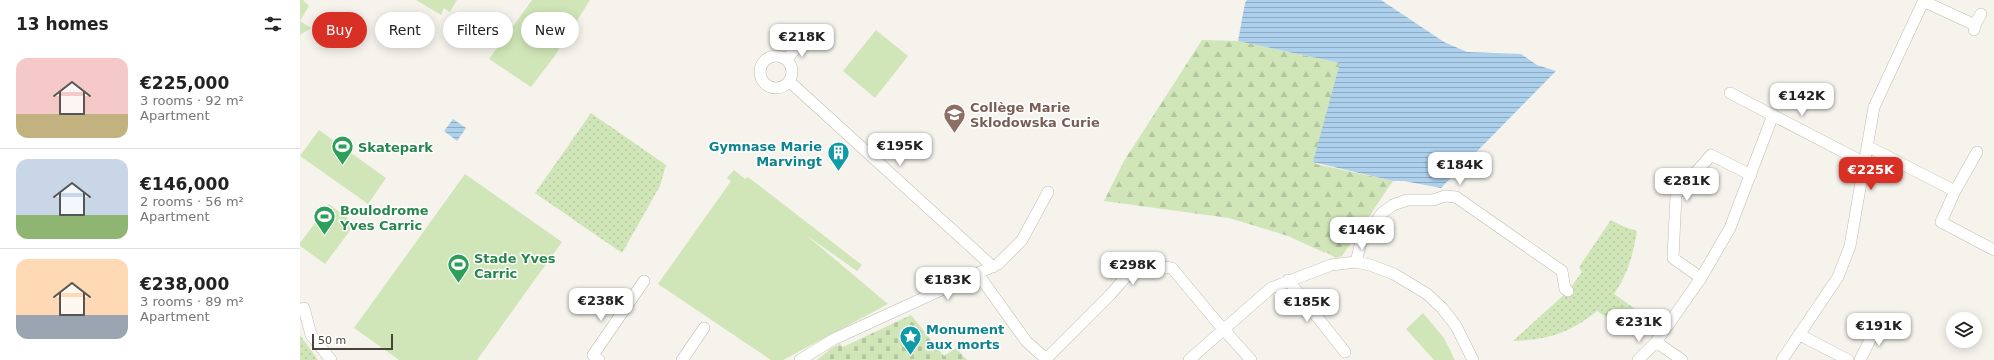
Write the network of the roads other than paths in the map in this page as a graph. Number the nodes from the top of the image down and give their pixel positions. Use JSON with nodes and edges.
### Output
{"nodes":[{"id":1,"x":1924,"y":0,"type":"edge"},
{"id":2,"x":1981,"y":14,"type":"dead end"},
{"id":3,"x":800,"y":43,"type":"dead end"},
{"id":4,"x":787,"y":59,"type":"junction"},
{"id":5,"x":790,"y":82,"type":"junction"},
{"id":6,"x":1730,"y":93,"type":"dead end"},
{"id":7,"x":1774,"y":115,"type":"junction"},
{"id":8,"x":1867,"y":146,"type":"junction"},
{"id":9,"x":1977,"y":152,"type":"dead end"},
{"id":10,"x":1863,"y":162,"type":"junction"},
{"id":11,"x":1751,"y":175,"type":"junction"},
{"id":12,"x":1955,"y":191,"type":"junction"},
{"id":13,"x":1048,"y":192,"type":"dead end"},
{"id":14,"x":1994,"y":250,"type":"edge"},
{"id":15,"x":1356,"y":262,"type":"junction"},
{"id":16,"x":993,"y":268,"type":"junction"},
{"id":17,"x":978,"y":274,"type":"junction"},
{"id":18,"x":1701,"y":278,"type":"junction"},
{"id":19,"x":1288,"y":280,"type":"junction"},
{"id":20,"x":644,"y":281,"type":"dead end"},
{"id":21,"x":1568,"y":291,"type":"dead end"},
{"id":22,"x":304,"y":308,"type":"dead end"},
{"id":23,"x":1878,"y":324,"type":"dead end"},
{"id":24,"x":704,"y":328,"type":"dead end"},
{"id":25,"x":1224,"y":331,"type":"junction"},
{"id":26,"x":1800,"y":335,"type":"junction"},
{"id":27,"x":1656,"y":342,"type":"junction"},
{"id":28,"x":1345,"y":352,"type":"dead end"},
{"id":29,"x":594,"y":358,"type":"edge"},
{"id":30,"x":1046,"y":359,"type":"edge"},
{"id":31,"x":330,"y":360,"type":"edge"},
{"id":32,"x":682,"y":360,"type":"edge"},
{"id":33,"x":800,"y":360,"type":"edge"},
{"id":34,"x":1189,"y":360,"type":"edge"},
{"id":35,"x":1251,"y":360,"type":"edge"},
{"id":36,"x":1473,"y":360,"type":"edge"},
{"id":37,"x":1638,"y":360,"type":"edge"},
{"id":38,"x":1682,"y":360,"type":"edge"},
{"id":39,"x":1782,"y":360,"type":"edge"},
{"id":40,"x":1848,"y":360,"type":"edge"},
{"id":41,"x":1860,"y":360,"type":"edge"}],
"edges":[{"from":1,"to":2,"type":"street"},
{"from":1,"to":8,"type":"street"},
{"from":3,"to":4,"type":"street"},
{"from":4,"to":5,"type":"street"},
{"from":4,"to":5,"type":"street"},
{"from":5,"to":16,"type":"street"},
{"from":6,"to":7,"type":"street"},
{"from":7,"to":10,"type":"street"},
{"from":7,"to":11,"type":"street"},
{"from":8,"to":10,"type":"street"},
{"from":8,"to":12,"type":"street"},
{"from":9,"to":12,"type":"street"},
{"from":10,"to":26,"type":"street"},
{"from":11,"to":18,"type":"street"},
{"from":11,"to":18,"type":"street"},
{"from":12,"to":14,"type":"street"},
{"from":13,"to":16,"type":"street"},
{"from":15,"to":19,"type":"street"},
{"from":15,"to":21,"type":"street"},
{"from":15,"to":36,"type":"street"},
{"from":16,"to":17,"type":"street"},
{"from":17,"to":30,"type":"street"},
{"from":17,"to":33,"type":"street"},
{"from":18,"to":27,"type":"street"},
{"from":19,"to":25,"type":"street"},
{"from":19,"to":28,"type":"street"},
{"from":20,"to":29,"type":"street"},
{"from":22,"to":31,"type":"street"},
{"from":23,"to":41,"type":"street"},
{"from":24,"to":32,"type":"street"},
{"from":25,"to":30,"type":"street"},
{"from":25,"to":34,"type":"street"},
{"from":25,"to":35,"type":"street"},
{"from":26,"to":39,"type":"street"},
{"from":26,"to":40,"type":"street"},
{"from":27,"to":37,"type":"street"},
{"from":27,"to":38,"type":"street"}]}
